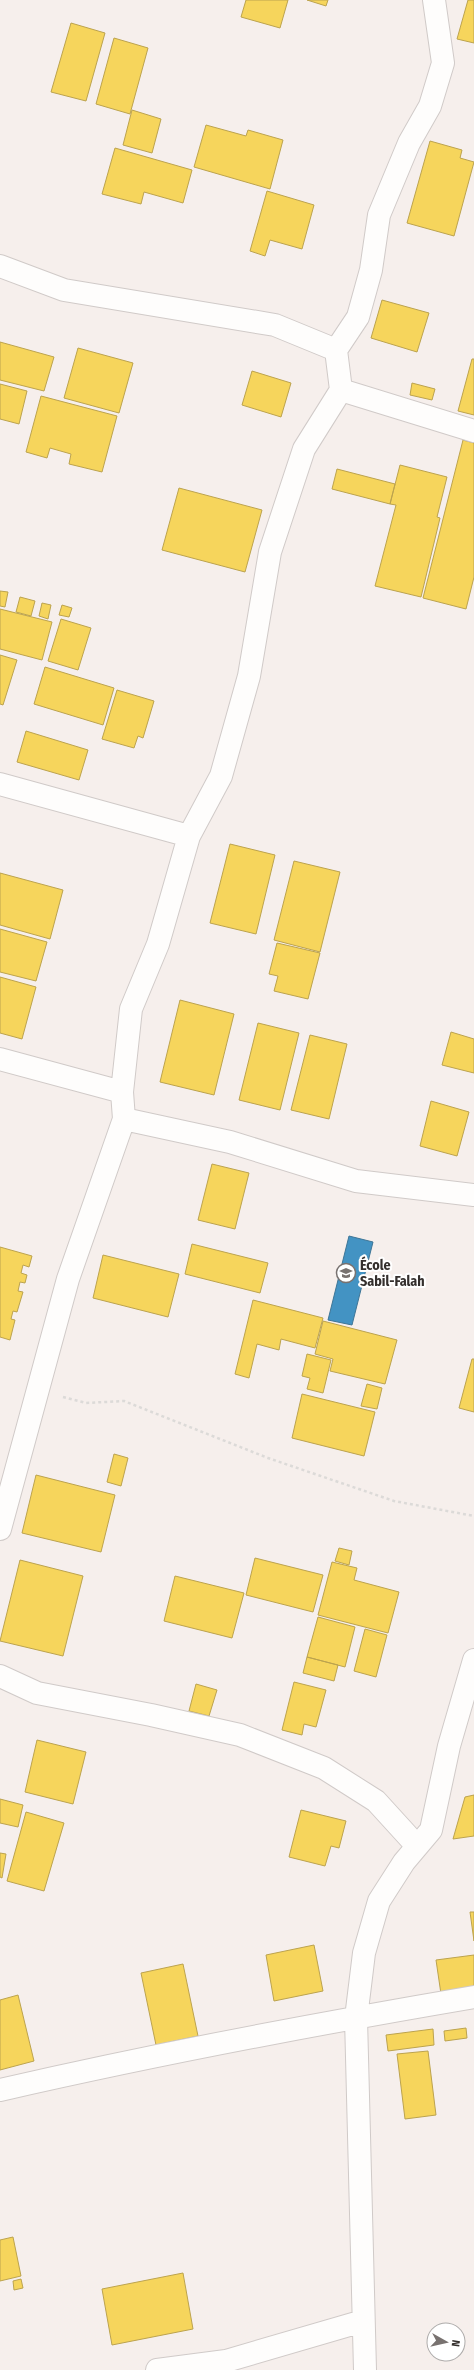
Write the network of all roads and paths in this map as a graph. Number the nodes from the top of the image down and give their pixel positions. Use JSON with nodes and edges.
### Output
{"nodes":[{"id":1,"x":434,"y":0,"type":"edge"},
{"id":2,"x":0,"y":266,"type":"edge"},
{"id":3,"x":336,"y":350,"type":"junction"},
{"id":4,"x":341,"y":390,"type":"junction"},
{"id":5,"x":474,"y":431,"type":"edge"},
{"id":6,"x":0,"y":784,"type":"edge"},
{"id":7,"x":189,"y":836,"type":"junction"},
{"id":8,"x":0,"y":1059,"type":"edge"},
{"id":9,"x":122,"y":1092,"type":"junction"},
{"id":10,"x":124,"y":1119,"type":"junction"},
{"id":11,"x":474,"y":1195,"type":"edge"},
{"id":12,"x":38,"y":1390,"type":"junction"},
{"id":13,"x":474,"y":1516,"type":"edge"},
{"id":14,"x":0,"y":1529,"type":"edge"},
{"id":15,"x":474,"y":1660,"type":"edge"},
{"id":16,"x":0,"y":1676,"type":"edge"},
{"id":17,"x":417,"y":1846,"type":"junction"},
{"id":18,"x":474,"y":1997,"type":"edge"},
{"id":19,"x":356,"y":2018,"type":"junction"},
{"id":20,"x":0,"y":2090,"type":"edge"},
{"id":21,"x":363,"y":2321,"type":"junction"},
{"id":22,"x":157,"y":2370,"type":"edge"},
{"id":23,"x":365,"y":2370,"type":"edge"}],
"edges":[{"from":1,"to":3,"type":"street"},
{"from":2,"to":3,"type":"street"},
{"from":3,"to":4,"type":"street"},
{"from":4,"to":5,"type":"street"},
{"from":4,"to":7,"type":"street"},
{"from":6,"to":7,"type":"street"},
{"from":7,"to":9,"type":"street"},
{"from":8,"to":9,"type":"street"},
{"from":9,"to":10,"type":"street"},
{"from":10,"to":11,"type":"street"},
{"from":10,"to":12,"type":"street"},
{"from":12,"to":13,"type":"path"},
{"from":12,"to":14,"type":"street"},
{"from":15,"to":17,"type":"street"},
{"from":16,"to":17,"type":"street"},
{"from":17,"to":19,"type":"street"},
{"from":18,"to":19,"type":"street"},
{"from":19,"to":20,"type":"street"},
{"from":19,"to":21,"type":"street"},
{"from":21,"to":22,"type":"street"},
{"from":21,"to":23,"type":"street"}]}
